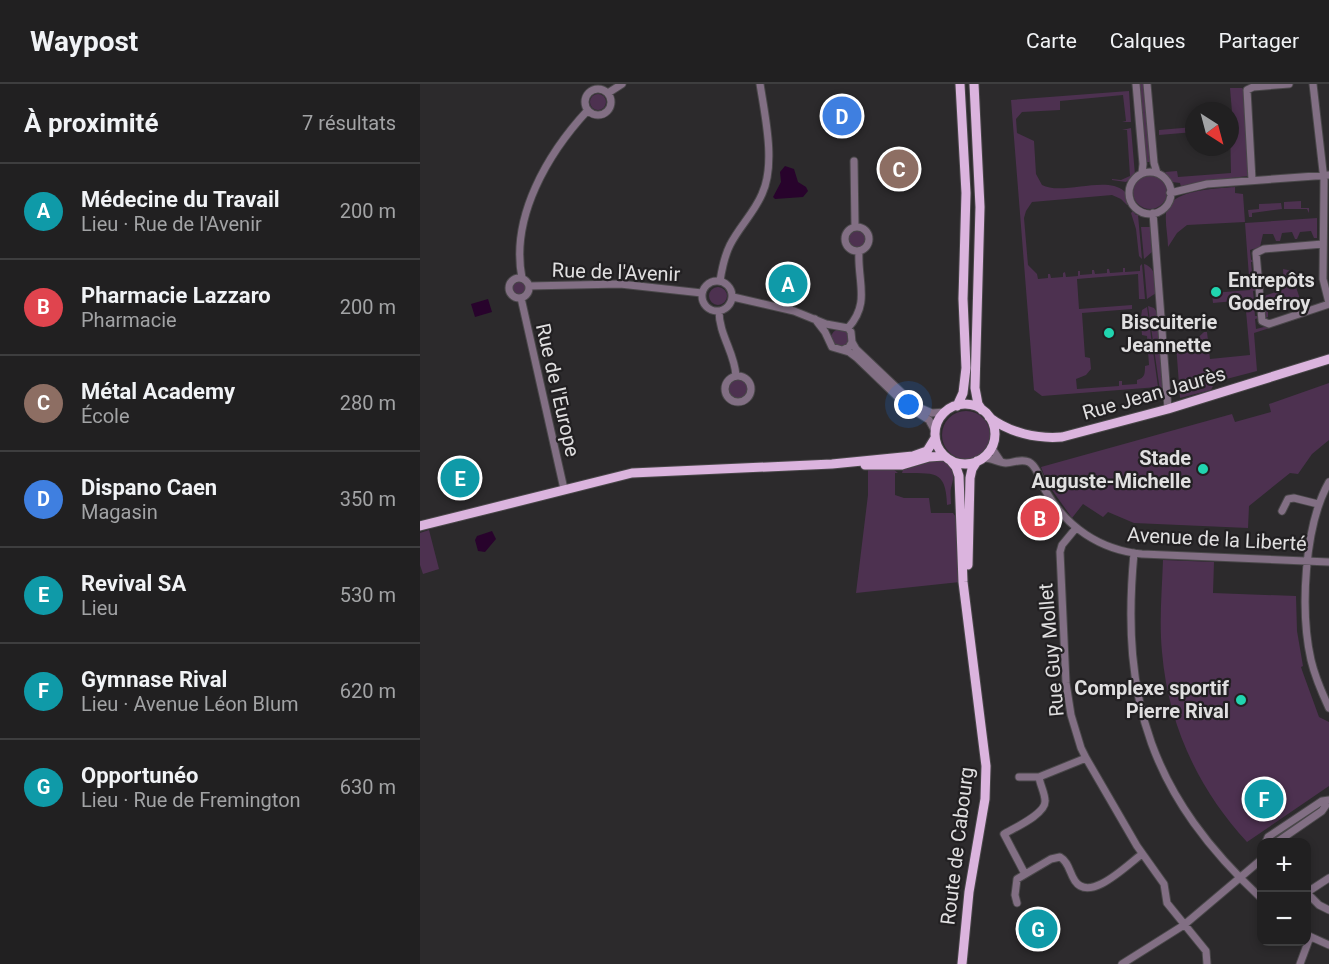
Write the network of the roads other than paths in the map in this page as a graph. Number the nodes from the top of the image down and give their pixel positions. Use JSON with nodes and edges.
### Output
{"nodes":[{"id":1,"x":622,"y":84,"type":"edge"},
{"id":2,"x":760,"y":84,"type":"edge"},
{"id":3,"x":960,"y":84,"type":"edge"},
{"id":4,"x":974,"y":84,"type":"edge"},
{"id":5,"x":1136,"y":84,"type":"edge"},
{"id":6,"x":1147,"y":84,"type":"edge"},
{"id":7,"x":1289,"y":84,"type":"edge"},
{"id":8,"x":1313,"y":84,"type":"edge"},
{"id":9,"x":590,"y":87,"type":"edge"},
{"id":10,"x":609,"y":93,"type":"junction"},
{"id":11,"x":588,"y":110,"type":"junction"},
{"id":12,"x":854,"y":160,"type":"dead end"},
{"id":13,"x":1142,"y":173,"type":"junction"},
{"id":14,"x":1157,"y":173,"type":"junction"},
{"id":15,"x":1326,"y":175,"type":"edge"},
{"id":16,"x":1252,"y":180,"type":"junction"},
{"id":17,"x":1170,"y":193,"type":"junction"},
{"id":18,"x":1153,"y":213,"type":"junction"},
{"id":19,"x":1326,"y":215,"type":"edge"},
{"id":20,"x":855,"y":226,"type":"junction"},
{"id":21,"x":1325,"y":239,"type":"edge"},
{"id":22,"x":859,"y":251,"type":"junction"},
{"id":23,"x":522,"y":278,"type":"junction"},
{"id":24,"x":1326,"y":278,"type":"edge"},
{"id":25,"x":720,"y":281,"type":"junction"},
{"id":26,"x":529,"y":286,"type":"junction"},
{"id":27,"x":702,"y":293,"type":"junction"},
{"id":28,"x":733,"y":297,"type":"junction"},
{"id":29,"x":521,"y":298,"type":"junction"},
{"id":30,"x":1329,"y":304,"type":"edge"},
{"id":31,"x":719,"y":311,"type":"junction"},
{"id":32,"x":814,"y":320,"type":"junction"},
{"id":33,"x":836,"y":326,"type":"junction"},
{"id":34,"x":848,"y":328,"type":"junction"},
{"id":35,"x":828,"y":337,"type":"junction"},
{"id":36,"x":852,"y":342,"type":"junction"},
{"id":37,"x":843,"y":350,"type":"junction"},
{"id":38,"x":1329,"y":359,"type":"edge"},
{"id":39,"x":736,"y":376,"type":"dead end"},
{"id":40,"x":957,"y":406,"type":"junction"},
{"id":41,"x":1168,"y":409,"type":"junction"},
{"id":42,"x":982,"y":410,"type":"junction"},
{"id":43,"x":945,"y":412,"type":"junction"},
{"id":44,"x":989,"y":417,"type":"junction"},
{"id":45,"x":1019,"y":432,"type":"junction"},
{"id":46,"x":935,"y":434,"type":"junction"},
{"id":47,"x":993,"y":444,"type":"junction"},
{"id":48,"x":947,"y":458,"type":"junction"},
{"id":49,"x":980,"y":460,"type":"junction"},
{"id":50,"x":1001,"y":462,"type":"junction"},
{"id":51,"x":832,"y":464,"type":"junction"},
{"id":52,"x":1329,"y":482,"type":"edge"},
{"id":53,"x":564,"y":489,"type":"junction"},
{"id":54,"x":1326,"y":495,"type":"edge"},
{"id":55,"x":1318,"y":504,"type":"junction"},
{"id":56,"x":1282,"y":511,"type":"dead end"},
{"id":57,"x":420,"y":526,"type":"edge"},
{"id":58,"x":1076,"y":528,"type":"junction"},
{"id":59,"x":1134,"y":553,"type":"junction"},
{"id":60,"x":1308,"y":561,"type":"junction"},
{"id":61,"x":1329,"y":562,"type":"edge"},
{"id":62,"x":969,"y":625,"type":"junction"},
{"id":63,"x":1326,"y":693,"type":"edge"},
{"id":64,"x":1329,"y":708,"type":"edge"},
{"id":65,"x":1086,"y":758,"type":"junction"},
{"id":66,"x":1019,"y":777,"type":"dead end"},
{"id":67,"x":1039,"y":777,"type":"junction"},
{"id":68,"x":1329,"y":801,"type":"edge"},
{"id":69,"x":1268,"y":838,"type":"edge"},
{"id":70,"x":1283,"y":838,"type":"edge"},
{"id":71,"x":1142,"y":854,"type":"junction"},
{"id":72,"x":1257,"y":863,"type":"edge"},
{"id":73,"x":1025,"y":874,"type":"junction"},
{"id":74,"x":1240,"y":878,"type":"junction"},
{"id":75,"x":1329,"y":878,"type":"edge"},
{"id":76,"x":1308,"y":892,"type":"edge"},
{"id":77,"x":1257,"y":894,"type":"edge"},
{"id":78,"x":1311,"y":897,"type":"edge"},
{"id":79,"x":1017,"y":903,"type":"dead end"},
{"id":80,"x":1329,"y":910,"type":"edge"},
{"id":81,"x":1184,"y":925,"type":"junction"},
{"id":82,"x":1311,"y":937,"type":"edge"},
{"id":83,"x":1329,"y":945,"type":"edge"},
{"id":84,"x":1305,"y":946,"type":"edge"},
{"id":85,"x":962,"y":964,"type":"edge"},
{"id":86,"x":1122,"y":964,"type":"edge"},
{"id":87,"x":1207,"y":964,"type":"edge"},
{"id":88,"x":1300,"y":964,"type":"edge"}],
"edges":[{"from":1,"to":10,"type":"street"},
{"from":2,"to":25,"type":"street"},
{"from":3,"to":40,"type":"main road"},
{"from":4,"to":42,"type":"main road"},
{"from":5,"to":13,"type":"street"},
{"from":6,"to":14,"type":"street"},
{"from":7,"to":16,"type":"street"},
{"from":8,"to":15,"type":"street"},
{"from":9,"to":10,"type":"street"},
{"from":9,"to":11,"type":"street"},
{"from":10,"to":11,"type":"street"},
{"from":11,"to":23,"type":"street"},
{"from":12,"to":20,"type":"street"},
{"from":13,"to":14,"type":"street"},
{"from":13,"to":18,"type":"street"},
{"from":14,"to":17,"type":"street"},
{"from":15,"to":16,"type":"street"},
{"from":15,"to":19,"type":"street"},
{"from":16,"to":17,"type":"street"},
{"from":17,"to":18,"type":"street"},
{"from":18,"to":41,"type":"street"},
{"from":19,"to":21,"type":"street"},
{"from":20,"to":22,"type":"street"},
{"from":20,"to":22,"type":"street"},
{"from":21,"to":24,"type":"street"},
{"from":21,"to":30,"type":"street"},
{"from":22,"to":34,"type":"street"},
{"from":23,"to":26,"type":"street"},
{"from":23,"to":29,"type":"street"},
{"from":24,"to":30,"type":"street"},
{"from":25,"to":27,"type":"street"},
{"from":25,"to":28,"type":"street"},
{"from":26,"to":27,"type":"street","name":"Rue de l'Avenir"},
{"from":26,"to":29,"type":"street"},
{"from":27,"to":31,"type":"street"},
{"from":28,"to":31,"type":"street"},
{"from":28,"to":32,"type":"street"},
{"from":29,"to":53,"type":"street","name":"Rue de l'Europe"},
{"from":31,"to":39,"type":"street"},
{"from":32,"to":33,"type":"street"},
{"from":32,"to":35,"type":"street"},
{"from":33,"to":34,"type":"street"},
{"from":33,"to":35,"type":"street"},
{"from":34,"to":36,"type":"street"},
{"from":35,"to":37,"type":"street"},
{"from":36,"to":37,"type":"street"},
{"from":36,"to":43,"type":"street"},
{"from":37,"to":46,"type":"street"},
{"from":38,"to":41,"type":"main road","name":"Rue Jean Jaurès"},
{"from":40,"to":42,"type":"main road"},
{"from":40,"to":43,"type":"main road"},
{"from":41,"to":45,"type":"main road","name":"Rue Jean Jaurès"},
{"from":42,"to":44,"type":"main road"},
{"from":43,"to":46,"type":"main road"},
{"from":44,"to":45,"type":"main road","name":"Rue Jean Jaurès"},
{"from":44,"to":47,"type":"main road"},
{"from":45,"to":47,"type":"main road"},
{"from":46,"to":48,"type":"main road"},
{"from":46,"to":51,"type":"main road"},
{"from":47,"to":49,"type":"main road"},
{"from":47,"to":50,"type":"street"},
{"from":48,"to":49,"type":"main road"},
{"from":48,"to":51,"type":"main road"},
{"from":48,"to":62,"type":"main road"},
{"from":49,"to":50,"type":"street","name":"Avenue de la Liberté"},
{"from":49,"to":62,"type":"main road"},
{"from":50,"to":58,"type":"street","name":"Avenue de la Liberté"},
{"from":51,"to":53,"type":"main road"},
{"from":52,"to":54,"type":"street"},
{"from":53,"to":57,"type":"main road"},
{"from":54,"to":55,"type":"street"},
{"from":55,"to":56,"type":"street"},
{"from":55,"to":60,"type":"street"},
{"from":58,"to":59,"type":"street","name":"Avenue de la Liberté"},
{"from":58,"to":65,"type":"street","name":"Rue Guy Mollet"},
{"from":59,"to":60,"type":"street","name":"Avenue de la Liberté"},
{"from":59,"to":74,"type":"street"},
{"from":60,"to":61,"type":"street","name":"Avenue de la Liberté"},
{"from":60,"to":63,"type":"street"},
{"from":62,"to":85,"type":"main road","name":"Route de Cabourg"},
{"from":63,"to":64,"type":"street"},
{"from":65,"to":67,"type":"street"},
{"from":65,"to":71,"type":"street","name":"Rue Guy Mollet"},
{"from":66,"to":67,"type":"street"},
{"from":67,"to":73,"type":"street"},
{"from":68,"to":69,"type":"street"},
{"from":68,"to":70,"type":"street"},
{"from":71,"to":73,"type":"street"},
{"from":71,"to":81,"type":"street","name":"Rue Guy Mollet"},
{"from":72,"to":74,"type":"street"},
{"from":73,"to":79,"type":"street"},
{"from":74,"to":77,"type":"street"},
{"from":74,"to":81,"type":"street"},
{"from":75,"to":76,"type":"street"},
{"from":78,"to":80,"type":"street"},
{"from":81,"to":86,"type":"street"},
{"from":81,"to":87,"type":"street","name":"Rue Guy Mollet"},
{"from":82,"to":83,"type":"street"},
{"from":84,"to":88,"type":"street"}]}
